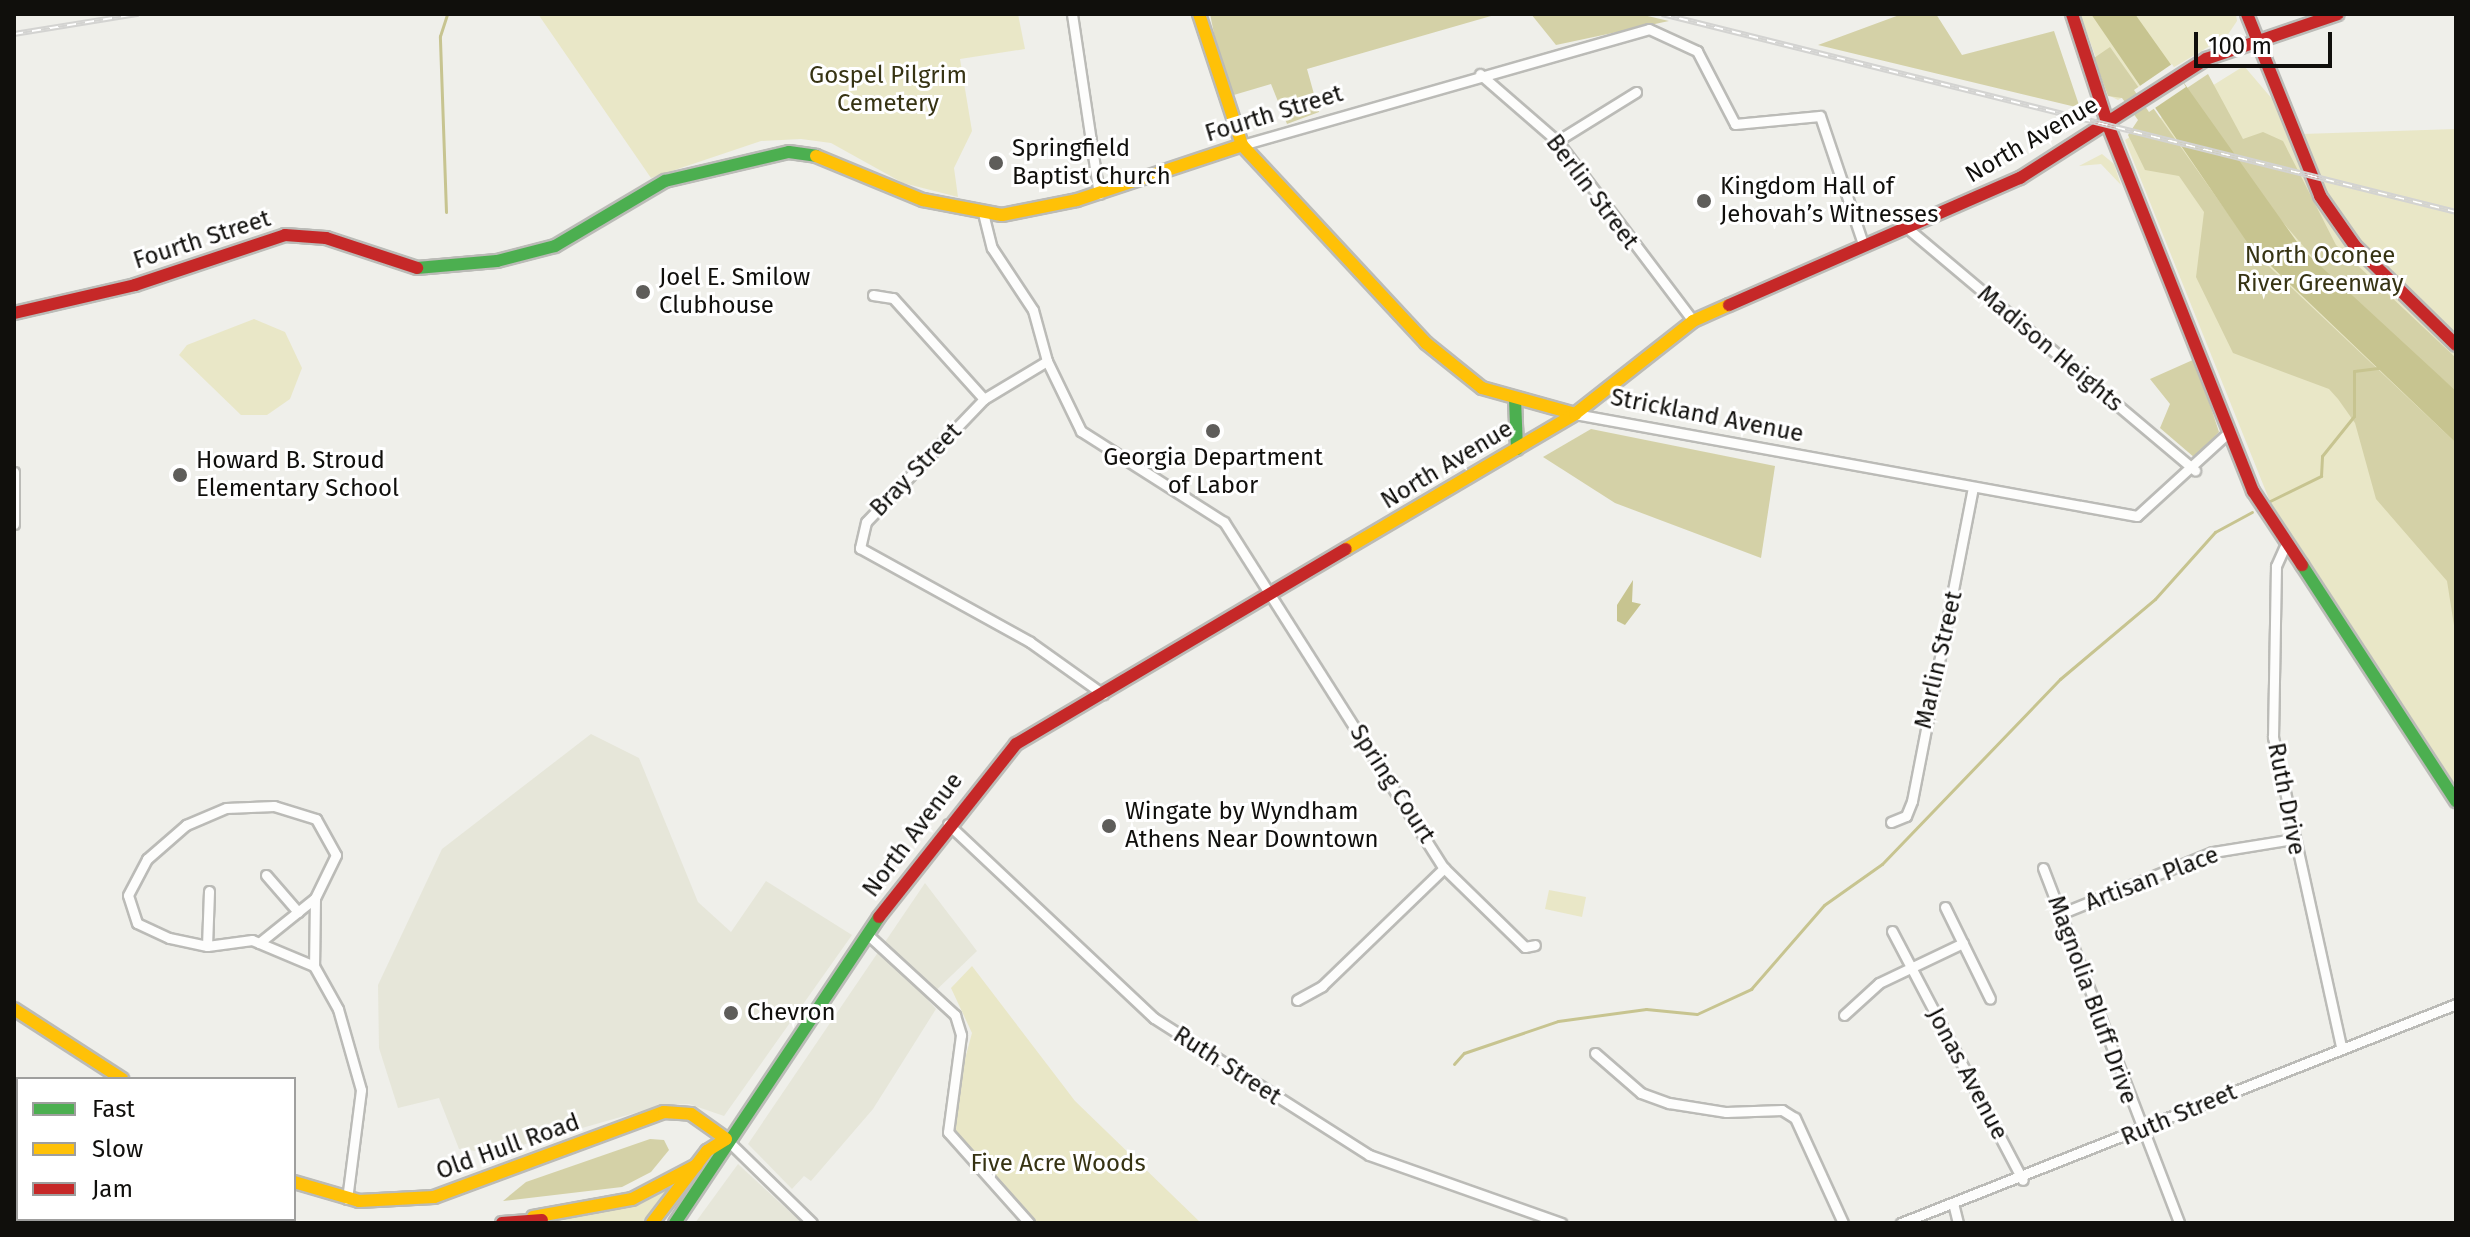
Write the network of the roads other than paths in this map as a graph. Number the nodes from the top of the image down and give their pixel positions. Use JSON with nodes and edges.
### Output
{"nodes":[{"id":1,"x":1072,"y":14,"type":"edge"},
{"id":2,"x":1199,"y":14,"type":"edge"},
{"id":3,"x":2072,"y":14,"type":"edge"},
{"id":4,"x":2247,"y":14,"type":"edge"},
{"id":5,"x":2338,"y":14,"type":"edge"},
{"id":6,"x":2255,"y":39,"type":"junction"},
{"id":7,"x":1480,"y":74,"type":"junction"},
{"id":8,"x":1636,"y":92,"type":"dead end"},
{"id":9,"x":2108,"y":125,"type":"junction"},
{"id":10,"x":1557,"y":141,"type":"junction"},
{"id":11,"x":1242,"y":145,"type":"junction"},
{"id":12,"x":1099,"y":194,"type":"junction"},
{"id":13,"x":983,"y":213,"type":"junction"},
{"id":14,"x":1906,"y":227,"type":"junction"},
{"id":15,"x":1863,"y":244,"type":"junction"},
{"id":16,"x":873,"y":295,"type":"dead end"},
{"id":17,"x":14,"y":313,"type":"edge"},
{"id":18,"x":1693,"y":321,"type":"junction"},
{"id":19,"x":2456,"y":345,"type":"edge"},
{"id":20,"x":1047,"y":361,"type":"junction"},
{"id":21,"x":984,"y":399,"type":"junction"},
{"id":22,"x":1515,"y":399,"type":"junction"},
{"id":23,"x":1575,"y":414,"type":"junction"},
{"id":24,"x":2230,"y":431,"type":"junction"},
{"id":25,"x":1517,"y":449,"type":"junction"},
{"id":26,"x":2195,"y":470,"type":"junction"},
{"id":27,"x":14,"y":472,"type":"edge"},
{"id":28,"x":1973,"y":488,"type":"junction"},
{"id":29,"x":14,"y":524,"type":"edge"},
{"id":30,"x":2284,"y":548,"type":"junction"},
{"id":31,"x":1274,"y":595,"type":"junction"},
{"id":32,"x":1103,"y":694,"type":"junction"},
{"id":33,"x":2456,"y":801,"type":"edge"},
{"id":34,"x":1891,"y":822,"type":"dead end"},
{"id":35,"x":948,"y":824,"type":"junction"},
{"id":36,"x":2293,"y":839,"type":"junction"},
{"id":37,"x":1444,"y":868,"type":"junction"},
{"id":38,"x":2043,"y":868,"type":"dead end"},
{"id":39,"x":266,"y":875,"type":"dead end"},
{"id":40,"x":209,"y":891,"type":"dead end"},
{"id":41,"x":315,"y":898,"type":"junction"},
{"id":42,"x":1945,"y":907,"type":"dead end"},
{"id":43,"x":298,"y":912,"type":"junction"},
{"id":44,"x":2060,"y":914,"type":"junction"},
{"id":45,"x":1892,"y":931,"type":"dead end"},
{"id":46,"x":867,"y":934,"type":"junction"},
{"id":47,"x":259,"y":943,"type":"junction"},
{"id":48,"x":1963,"y":943,"type":"junction"},
{"id":49,"x":1535,"y":945,"type":"dead end"},
{"id":50,"x":207,"y":946,"type":"junction"},
{"id":51,"x":314,"y":966,"type":"junction"},
{"id":52,"x":1911,"y":968,"type":"junction"},
{"id":53,"x":1990,"y":999,"type":"dead end"},
{"id":54,"x":1297,"y":1000,"type":"dead end"},
{"id":55,"x":2456,"y":1004,"type":"edge"},
{"id":56,"x":14,"y":1009,"type":"edge"},
{"id":57,"x":1844,"y":1015,"type":"dead end"},
{"id":58,"x":2341,"y":1047,"type":"junction"},
{"id":59,"x":1595,"y":1053,"type":"dead end"},
{"id":60,"x":119,"y":1077,"type":"edge"},
{"id":61,"x":2140,"y":1131,"type":"junction"},
{"id":62,"x":726,"y":1139,"type":"junction"},
{"id":63,"x":697,"y":1165,"type":"junction"},
{"id":64,"x":2023,"y":1180,"type":"junction"},
{"id":65,"x":296,"y":1183,"type":"edge"},
{"id":66,"x":347,"y":1199,"type":"junction"},
{"id":67,"x":1954,"y":1207,"type":"junction"},
{"id":68,"x":533,"y":1217,"type":"junction"},
{"id":69,"x":502,"y":1223,"type":"edge"},
{"id":70,"x":551,"y":1223,"type":"edge"},
{"id":71,"x":652,"y":1223,"type":"edge"},
{"id":72,"x":675,"y":1223,"type":"edge"},
{"id":73,"x":812,"y":1223,"type":"edge"},
{"id":74,"x":1029,"y":1223,"type":"edge"},
{"id":75,"x":1561,"y":1223,"type":"edge"},
{"id":76,"x":1843,"y":1223,"type":"edge"},
{"id":77,"x":1901,"y":1223,"type":"edge"},
{"id":78,"x":1958,"y":1223,"type":"edge"},
{"id":79,"x":2179,"y":1223,"type":"edge"}],
"edges":[{"from":1,"to":12,"type":"street"},
{"from":2,"to":11,"type":"main road"},
{"from":3,"to":9,"type":"main road"},
{"from":4,"to":6,"type":"main road"},
{"from":5,"to":6,"type":"main road","name":"North Avenue"},
{"from":6,"to":9,"type":"main road","name":"North Avenue"},
{"from":6,"to":19,"type":"main road"},
{"from":7,"to":10,"type":"street","name":"Berlin Street"},
{"from":7,"to":11,"type":"street","name":"Fourth Street"},
{"from":7,"to":15,"type":"street","name":"Fourth Street"},
{"from":8,"to":10,"type":"street"},
{"from":9,"to":14,"type":"main road","name":"North Avenue"},
{"from":9,"to":24,"type":"main road"},
{"from":10,"to":18,"type":"street","name":"Berlin Street"},
{"from":11,"to":12,"type":"main road","name":"Fourth Street"},
{"from":11,"to":22,"type":"main road","name":"Strickland Avenue"},
{"from":12,"to":13,"type":"main road","name":"Fourth Street"},
{"from":13,"to":17,"type":"main road","name":"Fourth Street"},
{"from":13,"to":20,"type":"street"},
{"from":14,"to":15,"type":"main road","name":"North Avenue"},
{"from":14,"to":26,"type":"street","name":"Madison Heights"},
{"from":15,"to":18,"type":"main road","name":"North Avenue"},
{"from":16,"to":21,"type":"street"},
{"from":18,"to":23,"type":"main road","name":"North Avenue"},
{"from":20,"to":21,"type":"street","name":"Bray Street"},
{"from":20,"to":31,"type":"street","name":"Spring Court"},
{"from":21,"to":32,"type":"street","name":"Bray Street"},
{"from":22,"to":23,"type":"main road","name":"Strickland Avenue"},
{"from":22,"to":25,"type":"main road"},
{"from":23,"to":25,"type":"main road","name":"North Avenue"},
{"from":23,"to":28,"type":"street","name":"Strickland Avenue"},
{"from":24,"to":26,"type":"street","name":"Strickland Avenue"},
{"from":24,"to":30,"type":"main road"},
{"from":25,"to":31,"type":"main road","name":"North Avenue"},
{"from":26,"to":28,"type":"street","name":"Strickland Avenue"},
{"from":27,"to":29,"type":"street"},
{"from":28,"to":34,"type":"street","name":"Marlin Street"},
{"from":30,"to":33,"type":"main road"},
{"from":30,"to":36,"type":"street","name":"Ruth Drive"},
{"from":31,"to":32,"type":"main road","name":"North Avenue"},
{"from":31,"to":37,"type":"street","name":"Spring Court"},
{"from":32,"to":35,"type":"main road","name":"North Avenue"},
{"from":35,"to":46,"type":"main road","name":"North Avenue"},
{"from":35,"to":75,"type":"street","name":"Ruth Street"},
{"from":36,"to":44,"type":"street","name":"Artisan Place"},
{"from":36,"to":58,"type":"street","name":"Ruth Drive"},
{"from":37,"to":49,"type":"street","name":"Spring Court"},
{"from":37,"to":54,"type":"street"},
{"from":38,"to":44,"type":"street","name":"Magnolia Bluff Drive"},
{"from":39,"to":43,"type":"street"},
{"from":40,"to":50,"type":"street"},
{"from":41,"to":43,"type":"street"},
{"from":41,"to":50,"type":"street"},
{"from":41,"to":51,"type":"street"},
{"from":42,"to":48,"type":"street"},
{"from":43,"to":47,"type":"street"},
{"from":44,"to":61,"type":"street","name":"Magnolia Bluff Drive"},
{"from":45,"to":52,"type":"street","name":"Jonas Avenue"},
{"from":46,"to":62,"type":"main road","name":"North Avenue"},
{"from":46,"to":74,"type":"street"},
{"from":47,"to":50,"type":"street"},
{"from":47,"to":51,"type":"street"},
{"from":48,"to":52,"type":"street"},
{"from":48,"to":53,"type":"street"},
{"from":51,"to":66,"type":"street"},
{"from":52,"to":57,"type":"street"},
{"from":52,"to":64,"type":"street","name":"Jonas Avenue"},
{"from":55,"to":58,"type":"street","name":"Ruth Street"},
{"from":56,"to":60,"type":"main road"},
{"from":58,"to":61,"type":"street","name":"Ruth Street"},
{"from":59,"to":76,"type":"street"},
{"from":61,"to":64,"type":"street","name":"Ruth Street"},
{"from":61,"to":79,"type":"street","name":"Magnolia Bluff Drive"},
{"from":62,"to":63,"type":"main road","name":"North Avenue"},
{"from":62,"to":66,"type":"main road","name":"Old Hull Road"},
{"from":62,"to":72,"type":"main road","name":"North Avenue"},
{"from":62,"to":73,"type":"street"},
{"from":63,"to":68,"type":"main road"},
{"from":63,"to":71,"type":"main road","name":"North Avenue"},
{"from":64,"to":67,"type":"street","name":"Ruth Street"},
{"from":65,"to":66,"type":"main road","name":"Old Hull Road"},
{"from":67,"to":77,"type":"street","name":"Ruth Street"},
{"from":67,"to":78,"type":"street"},
{"from":68,"to":69,"type":"main road"},
{"from":68,"to":70,"type":"main road"}]}
